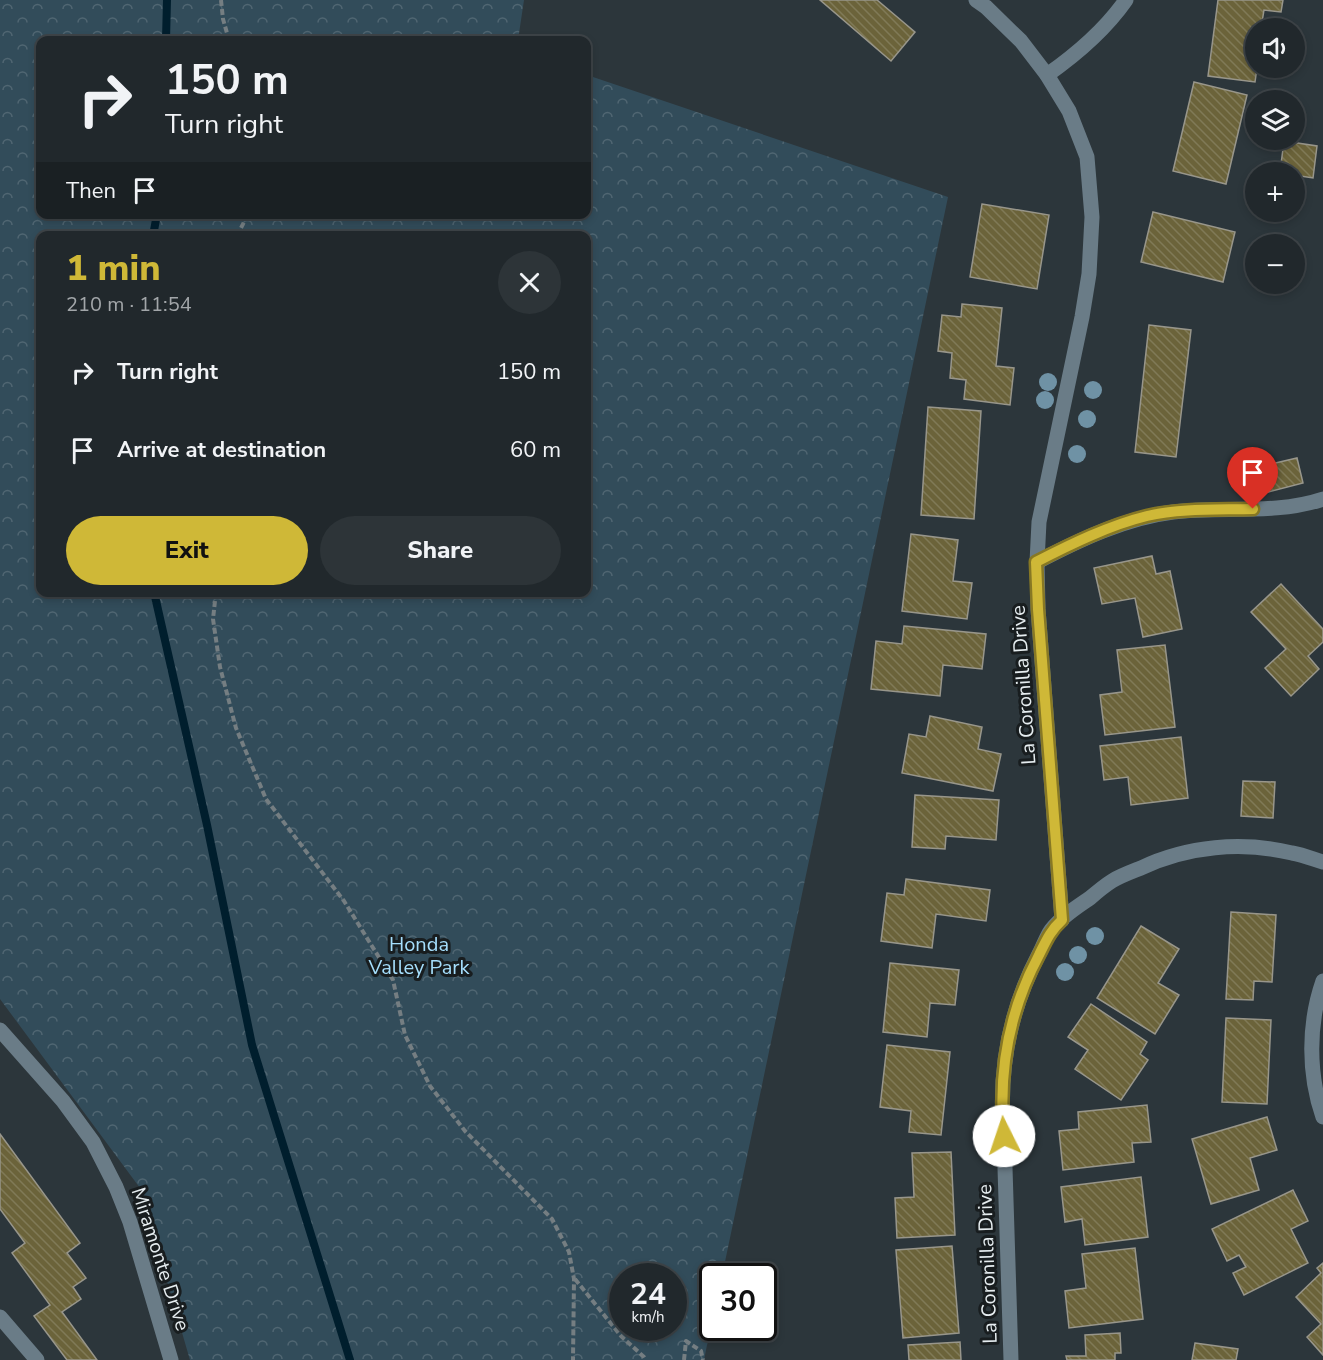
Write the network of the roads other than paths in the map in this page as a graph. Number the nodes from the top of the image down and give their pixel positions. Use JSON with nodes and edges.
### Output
{"nodes":[{"id":1,"x":976,"y":0,"type":"edge"},
{"id":2,"x":1126,"y":0,"type":"edge"},
{"id":3,"x":1047,"y":75,"type":"junction"},
{"id":4,"x":1323,"y":499,"type":"edge"},
{"id":5,"x":1036,"y":562,"type":"junction"},
{"id":6,"x":1323,"y":862,"type":"edge"},
{"id":7,"x":1062,"y":920,"type":"junction"},
{"id":8,"x":1323,"y":981,"type":"edge"},
{"id":9,"x":0,"y":1030,"type":"edge"},
{"id":10,"x":1323,"y":1117,"type":"edge"},
{"id":11,"x":0,"y":1317,"type":"edge"},
{"id":12,"x":37,"y":1360,"type":"edge"},
{"id":13,"x":171,"y":1360,"type":"edge"},
{"id":14,"x":1011,"y":1360,"type":"edge"}],
"edges":[{"from":1,"to":3,"type":"street","name":"La Coronilla Drive"},
{"from":2,"to":3,"type":"street"},
{"from":3,"to":5,"type":"street","name":"La Coronilla Drive"},
{"from":4,"to":5,"type":"street"},
{"from":5,"to":7,"type":"street","name":"La Coronilla Drive"},
{"from":6,"to":7,"type":"street"},
{"from":7,"to":14,"type":"street","name":"La Coronilla Drive"},
{"from":8,"to":10,"type":"street"},
{"from":9,"to":13,"type":"street","name":"Miramonte Drive"},
{"from":11,"to":12,"type":"street"}]}
